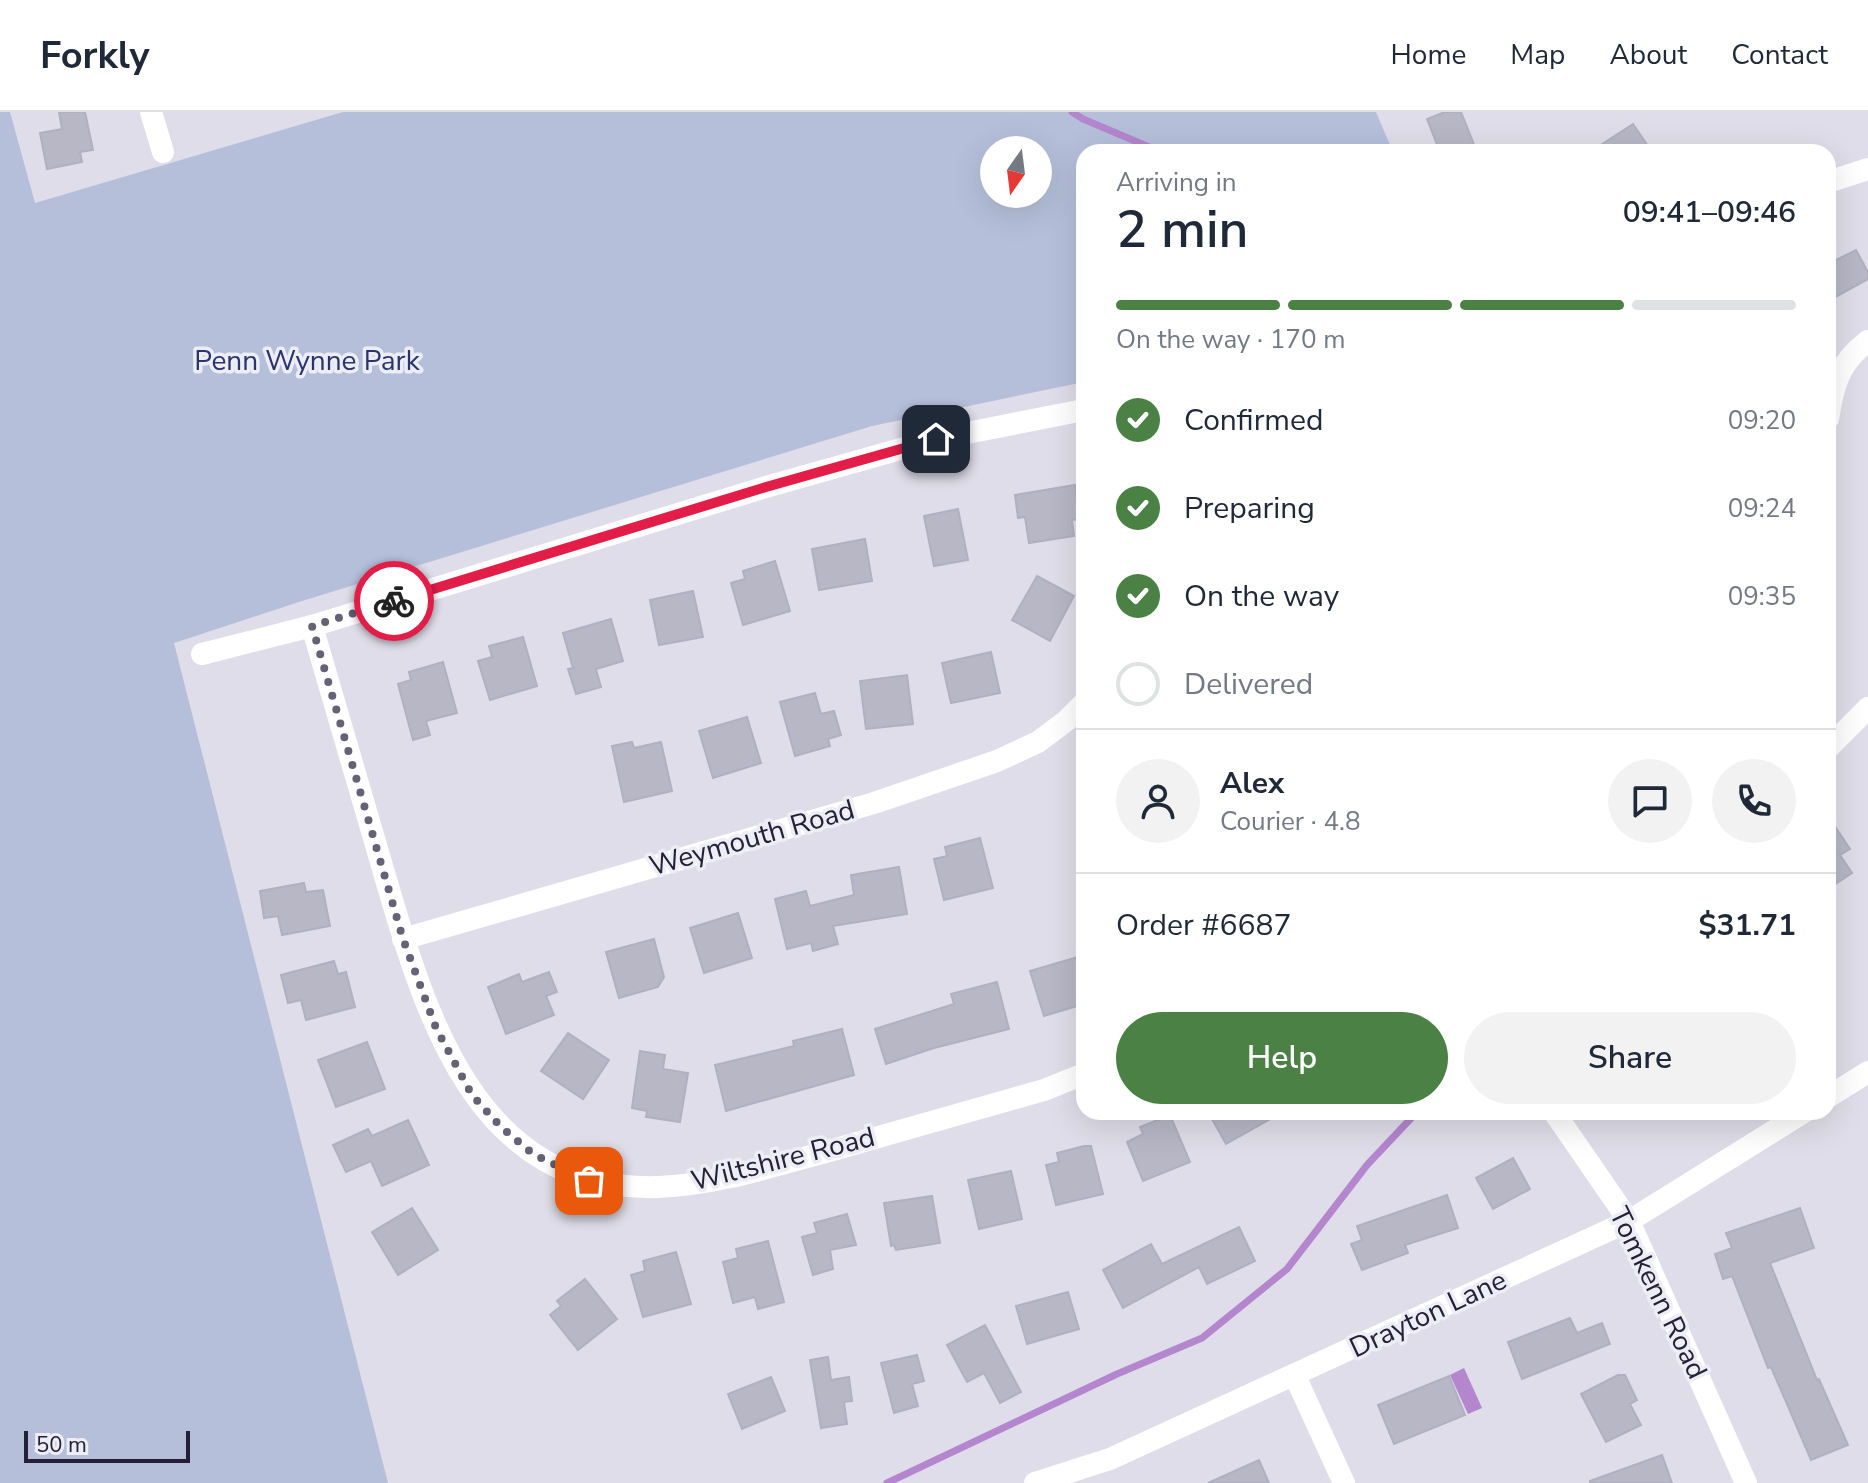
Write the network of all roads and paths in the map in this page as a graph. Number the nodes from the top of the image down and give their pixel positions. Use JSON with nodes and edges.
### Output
{"nodes":[{"id":1,"x":151,"y":112,"type":"edge"},
{"id":2,"x":163,"y":152,"type":"dead end"},
{"id":3,"x":1868,"y":169,"type":"edge"},
{"id":4,"x":1836,"y":179,"type":"edge"},
{"id":5,"x":1868,"y":341,"type":"edge"},
{"id":6,"x":1836,"y":384,"type":"edge"},
{"id":7,"x":1076,"y":412,"type":"edge"},
{"id":8,"x":312,"y":626,"type":"junction"},
{"id":9,"x":202,"y":654,"type":"dead end"},
{"id":10,"x":1076,"y":711,"type":"edge"},
{"id":11,"x":1864,"y":712,"type":"edge"},
{"id":12,"x":1836,"y":740,"type":"edge"},
{"id":13,"x":403,"y":939,"type":"junction"},
{"id":14,"x":1868,"y":1072,"type":"edge"},
{"id":15,"x":1076,"y":1077,"type":"edge"},
{"id":16,"x":1836,"y":1092,"type":"edge"},
{"id":17,"x":1560,"y":1120,"type":"edge"},
{"id":18,"x":1791,"y":1120,"type":"edge"},
{"id":19,"x":1629,"y":1221,"type":"junction"},
{"id":20,"x":1295,"y":1376,"type":"junction"},
{"id":21,"x":1035,"y":1483,"type":"edge"},
{"id":22,"x":1344,"y":1483,"type":"edge"},
{"id":23,"x":1746,"y":1483,"type":"edge"}],
"edges":[{"from":1,"to":2,"type":"street"},
{"from":3,"to":4,"type":"street"},
{"from":5,"to":6,"type":"street"},
{"from":7,"to":8,"type":"street"},
{"from":8,"to":9,"type":"street"},
{"from":8,"to":13,"type":"street","name":"Wiltshire Road"},
{"from":10,"to":13,"type":"street","name":"Weymouth Road"},
{"from":11,"to":12,"type":"street"},
{"from":13,"to":15,"type":"street","name":"Wiltshire Road"},
{"from":14,"to":16,"type":"street"},
{"from":17,"to":19,"type":"street","name":"Tomkenn Road"},
{"from":18,"to":19,"type":"street","name":"Drayton Lane"},
{"from":19,"to":20,"type":"street","name":"Drayton Lane"},
{"from":19,"to":23,"type":"street","name":"Tomkenn Road"},
{"from":20,"to":21,"type":"street","name":"Drayton Lane"},
{"from":20,"to":22,"type":"street"}]}
